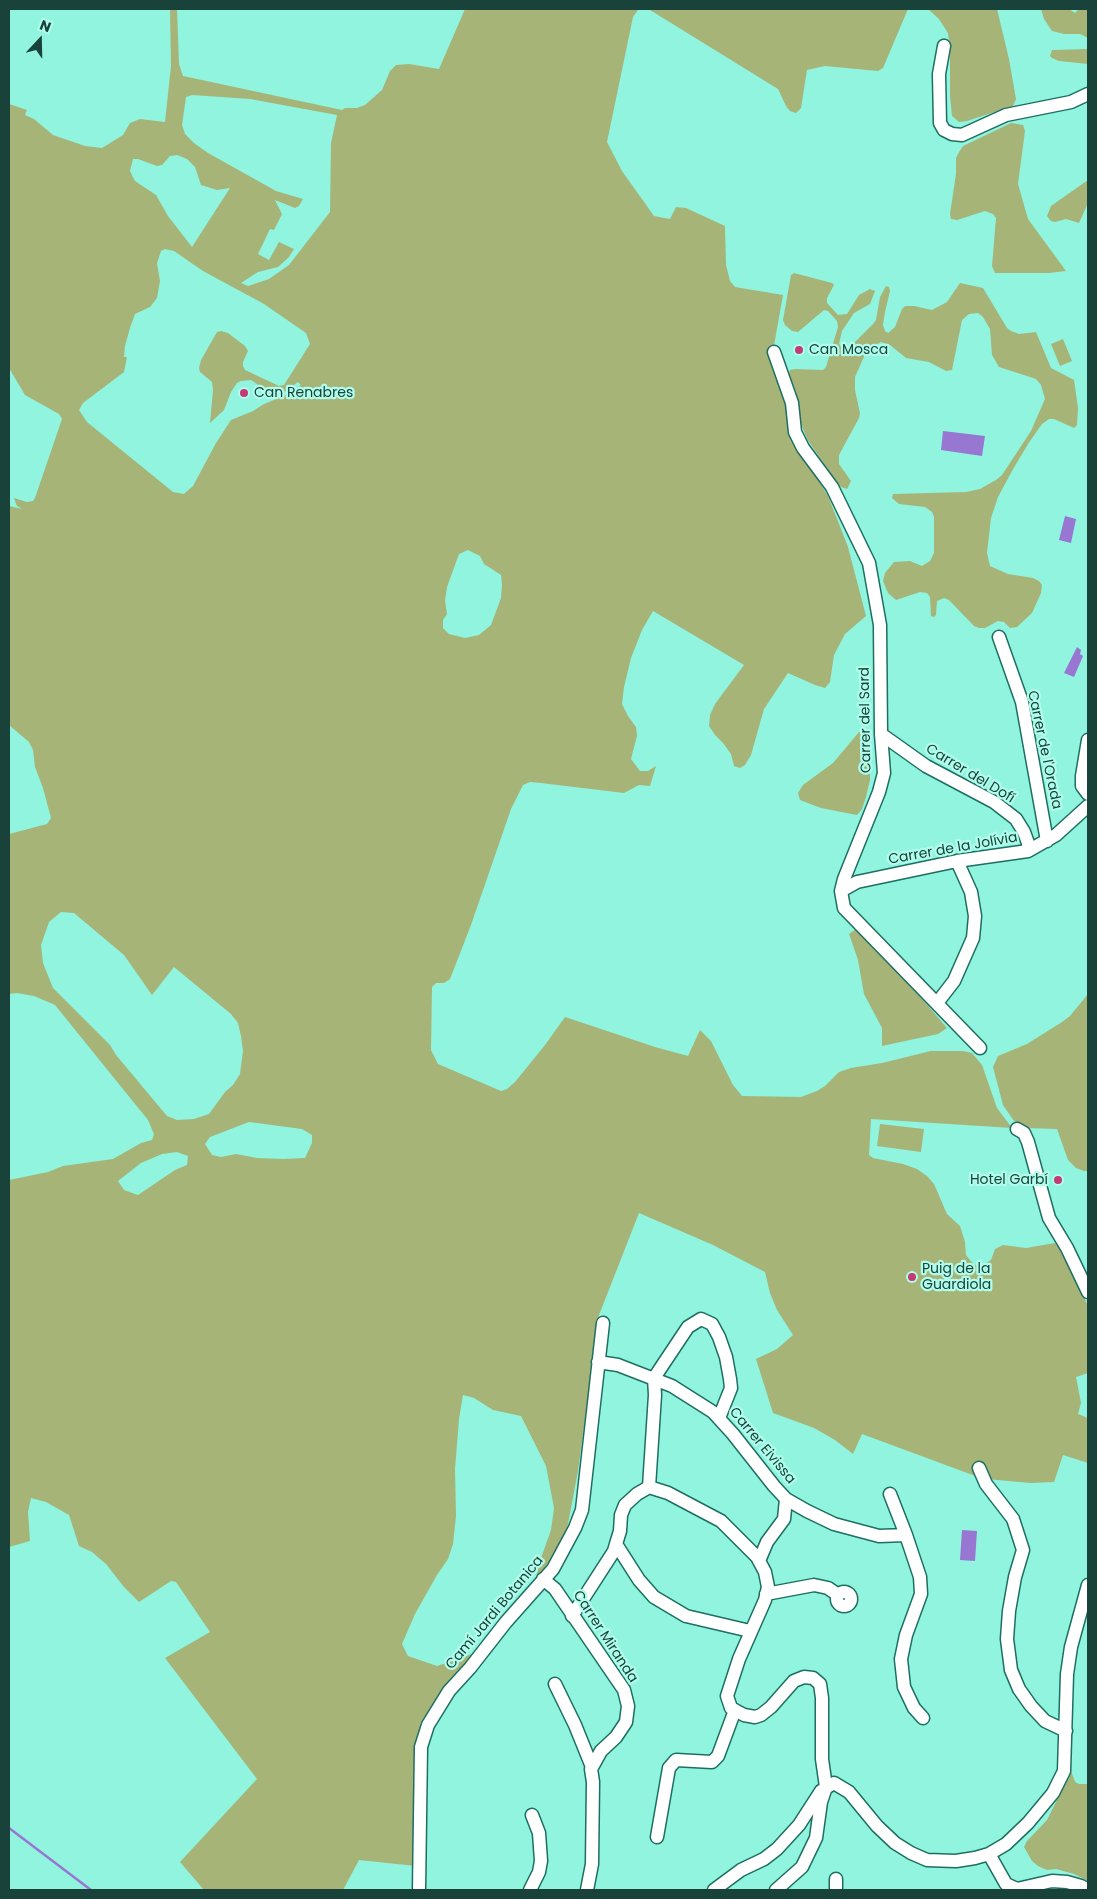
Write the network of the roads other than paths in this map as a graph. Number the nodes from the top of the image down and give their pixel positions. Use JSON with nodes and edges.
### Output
{"nodes":[{"id":1,"x":944,"y":46,"type":"dead end"},
{"id":2,"x":1088,"y":94,"type":"edge"},
{"id":3,"x":774,"y":352,"type":"dead end"},
{"id":4,"x":999,"y":637,"type":"dead end"},
{"id":5,"x":881,"y":734,"type":"junction"},
{"id":6,"x":1088,"y":740,"type":"edge"},
{"id":7,"x":1085,"y":790,"type":"edge"},
{"id":8,"x":1088,"y":806,"type":"edge"},
{"id":9,"x":1071,"y":822,"type":"junction"},
{"id":10,"x":1047,"y":841,"type":"junction"},
{"id":11,"x":1028,"y":851,"type":"junction"},
{"id":12,"x":957,"y":861,"type":"junction"},
{"id":13,"x":841,"y":891,"type":"junction"},
{"id":14,"x":937,"y":1003,"type":"junction"},
{"id":15,"x":980,"y":1048,"type":"dead end"},
{"id":16,"x":1017,"y":1129,"type":"dead end"},
{"id":17,"x":1088,"y":1292,"type":"edge"},
{"id":18,"x":603,"y":1323,"type":"dead end"},
{"id":19,"x":598,"y":1362,"type":"junction"},
{"id":20,"x":654,"y":1378,"type":"junction"},
{"id":21,"x":719,"y":1418,"type":"junction"},
{"id":22,"x":979,"y":1468,"type":"dead end"},
{"id":23,"x":649,"y":1487,"type":"junction"},
{"id":24,"x":890,"y":1494,"type":"dead end"},
{"id":25,"x":786,"y":1499,"type":"junction"},
{"id":26,"x":906,"y":1535,"type":"junction"},
{"id":27,"x":616,"y":1544,"type":"junction"},
{"id":28,"x":759,"y":1561,"type":"junction"},
{"id":29,"x":543,"y":1579,"type":"junction"},
{"id":30,"x":1088,"y":1585,"type":"edge"},
{"id":31,"x":766,"y":1594,"type":"junction"},
{"id":32,"x":838,"y":1595,"type":"dead end"},
{"id":33,"x":572,"y":1616,"type":"junction"},
{"id":34,"x":750,"y":1631,"type":"junction"},
{"id":35,"x":555,"y":1684,"type":"dead end"},
{"id":36,"x":735,"y":1710,"type":"junction"},
{"id":37,"x":922,"y":1718,"type":"dead end"},
{"id":38,"x":1066,"y":1731,"type":"junction"},
{"id":39,"x":592,"y":1767,"type":"junction"},
{"id":40,"x":826,"y":1787,"type":"junction"},
{"id":41,"x":532,"y":1815,"type":"dead end"},
{"id":42,"x":658,"y":1837,"type":"dead end"},
{"id":43,"x":989,"y":1854,"type":"junction"},
{"id":44,"x":419,"y":1890,"type":"edge"},
{"id":45,"x":530,"y":1890,"type":"edge"},
{"id":46,"x":587,"y":1890,"type":"edge"},
{"id":47,"x":714,"y":1890,"type":"edge"},
{"id":48,"x":776,"y":1890,"type":"edge"},
{"id":49,"x":1088,"y":1890,"type":"edge"}],
"edges":[{"from":1,"to":2,"type":"street"},
{"from":3,"to":5,"type":"street","name":"Carrer del Sard"},
{"from":4,"to":10,"type":"street","name":"Carrer de l'Orada"},
{"from":5,"to":11,"type":"street","name":"Carrer del Dofí"},
{"from":5,"to":13,"type":"street","name":"Carrer del Sard"},
{"from":6,"to":7,"type":"street"},
{"from":7,"to":9,"type":"street"},
{"from":8,"to":9,"type":"street","name":"Carrer de la Jolívia"},
{"from":9,"to":10,"type":"street","name":"Carrer de la Jolívia"},
{"from":10,"to":11,"type":"street","name":"Carrer de la Jolívia"},
{"from":11,"to":12,"type":"street","name":"Carrer de la Jolívia"},
{"from":12,"to":13,"type":"street","name":"Carrer de la Jolívia"},
{"from":12,"to":14,"type":"street"},
{"from":13,"to":14,"type":"street"},
{"from":14,"to":15,"type":"street"},
{"from":16,"to":17,"type":"street"},
{"from":18,"to":19,"type":"street","name":"Camí Jardi Botanica"},
{"from":19,"to":20,"type":"street","name":"Carrer Eivissa"},
{"from":19,"to":29,"type":"street","name":"Camí Jardi Botanica"},
{"from":20,"to":21,"type":"street","name":"Carrer Eivissa"},
{"from":20,"to":21,"type":"street"},
{"from":20,"to":23,"type":"street"},
{"from":21,"to":25,"type":"street","name":"Carrer Eivissa"},
{"from":22,"to":38,"type":"street"},
{"from":23,"to":27,"type":"street"},
{"from":23,"to":28,"type":"street"},
{"from":24,"to":26,"type":"street"},
{"from":25,"to":26,"type":"street","name":"Carrer Eivissa"},
{"from":25,"to":28,"type":"street"},
{"from":26,"to":37,"type":"street"},
{"from":27,"to":33,"type":"street"},
{"from":27,"to":34,"type":"street"},
{"from":28,"to":31,"type":"street"},
{"from":29,"to":33,"type":"street","name":"Carrer Miranda"},
{"from":29,"to":44,"type":"street","name":"Camí Jardi Botanica"},
{"from":30,"to":38,"type":"street"},
{"from":31,"to":32,"type":"street"},
{"from":31,"to":34,"type":"street"},
{"from":33,"to":39,"type":"street","name":"Carrer Miranda"},
{"from":34,"to":36,"type":"street"},
{"from":35,"to":39,"type":"street"},
{"from":36,"to":40,"type":"street"},
{"from":36,"to":42,"type":"street"},
{"from":38,"to":43,"type":"street"},
{"from":39,"to":46,"type":"street"},
{"from":40,"to":43,"type":"street"},
{"from":40,"to":47,"type":"street"},
{"from":40,"to":48,"type":"street"},
{"from":41,"to":45,"type":"street"},
{"from":43,"to":49,"type":"street"}]}
